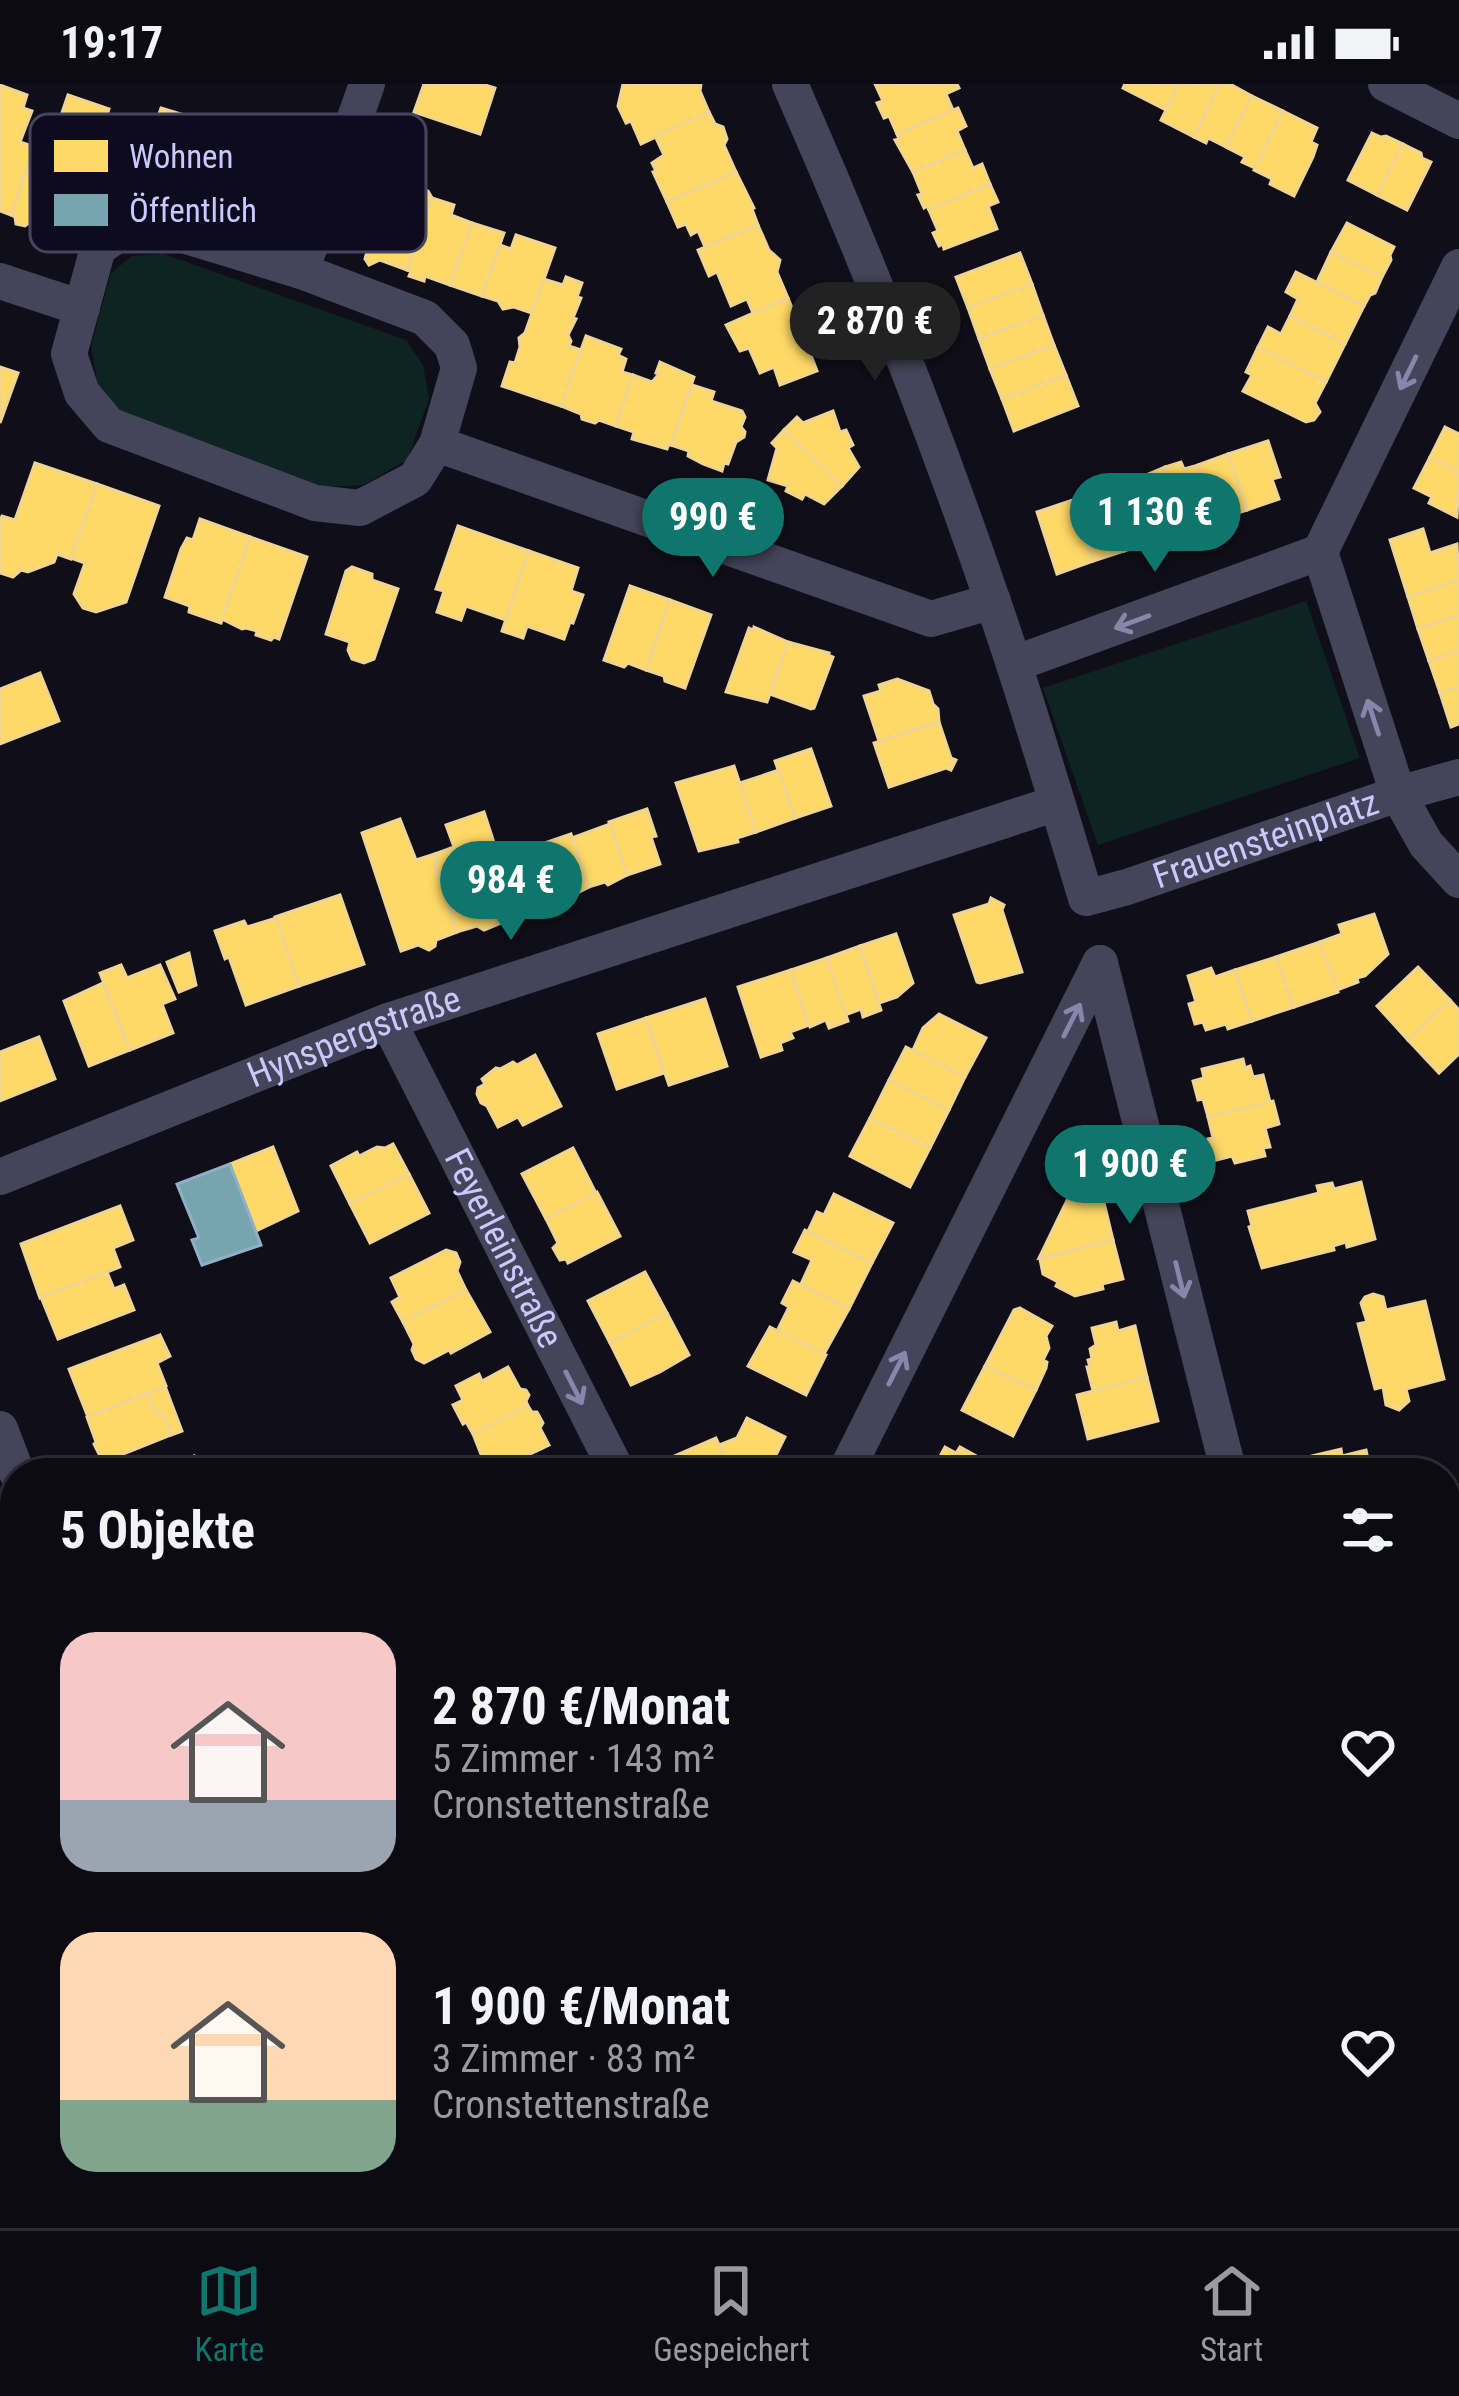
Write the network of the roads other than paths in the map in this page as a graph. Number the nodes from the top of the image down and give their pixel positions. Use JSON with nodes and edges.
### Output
{"nodes":[{"id":1,"x":367,"y":84,"type":"edge"},
{"id":2,"x":790,"y":84,"type":"edge"},
{"id":3,"x":1386,"y":84,"type":"edge"},
{"id":4,"x":356,"y":114,"type":"edge"},
{"id":5,"x":1459,"y":121,"type":"edge"},
{"id":6,"x":97,"y":252,"type":"edge"},
{"id":7,"x":237,"y":252,"type":"edge"},
{"id":8,"x":308,"y":252,"type":"edge"},
{"id":9,"x":1459,"y":267,"type":"edge"},
{"id":10,"x":301,"y":272,"type":"junction"},
{"id":11,"x":0,"y":281,"type":"edge"},
{"id":12,"x":82,"y":308,"type":"junction"},
{"id":13,"x":437,"y":444,"type":"junction"},
{"id":14,"x":1320,"y":552,"type":"junction"},
{"id":15,"x":993,"y":601,"type":"junction"},
{"id":16,"x":1014,"y":664,"type":"junction"},
{"id":17,"x":1459,"y":777,"type":"edge"},
{"id":18,"x":1399,"y":794,"type":"junction"},
{"id":19,"x":1057,"y":803,"type":"junction"},
{"id":20,"x":1459,"y":880,"type":"edge"},
{"id":21,"x":388,"y":1021,"type":"junction"},
{"id":22,"x":0,"y":1177,"type":"edge"},
{"id":23,"x":0,"y":1429,"type":"edge"},
{"id":24,"x":11,"y":1458,"type":"edge"},
{"id":25,"x":610,"y":1458,"type":"edge"},
{"id":26,"x":852,"y":1458,"type":"edge"},
{"id":27,"x":1225,"y":1458,"type":"edge"}],
"edges":[{"from":1,"to":4,"type":"street"},
{"from":2,"to":15,"type":"street","name":"Frauensteinplatz"},
{"from":3,"to":5,"type":"street"},
{"from":6,"to":12,"type":"street"},
{"from":7,"to":10,"type":"street"},
{"from":8,"to":10,"type":"street"},
{"from":9,"to":14,"type":"street","one_way":true},
{"from":10,"to":13,"type":"street"},
{"from":11,"to":12,"type":"street"},
{"from":12,"to":13,"type":"street"},
{"from":13,"to":15,"type":"street"},
{"from":14,"to":16,"type":"street","one_way":true},
{"from":18,"to":14,"type":"street","name":"Frauensteinplatz","one_way":true},
{"from":15,"to":16,"type":"street","name":"Frauensteinplatz"},
{"from":16,"to":19,"type":"street","name":"Frauensteinplatz"},
{"from":17,"to":18,"type":"street"},
{"from":18,"to":19,"type":"street","name":"Frauensteinplatz"},
{"from":18,"to":20,"type":"street"},
{"from":19,"to":21,"type":"street","name":"Hynspergstraße"},
{"from":21,"to":22,"type":"street","name":"Hynspergstraße"},
{"from":21,"to":25,"type":"street","name":"Feyerleinstraße","one_way":true},
{"from":23,"to":24,"type":"street"},
{"from":26,"to":27,"type":"street","one_way":true}]}
